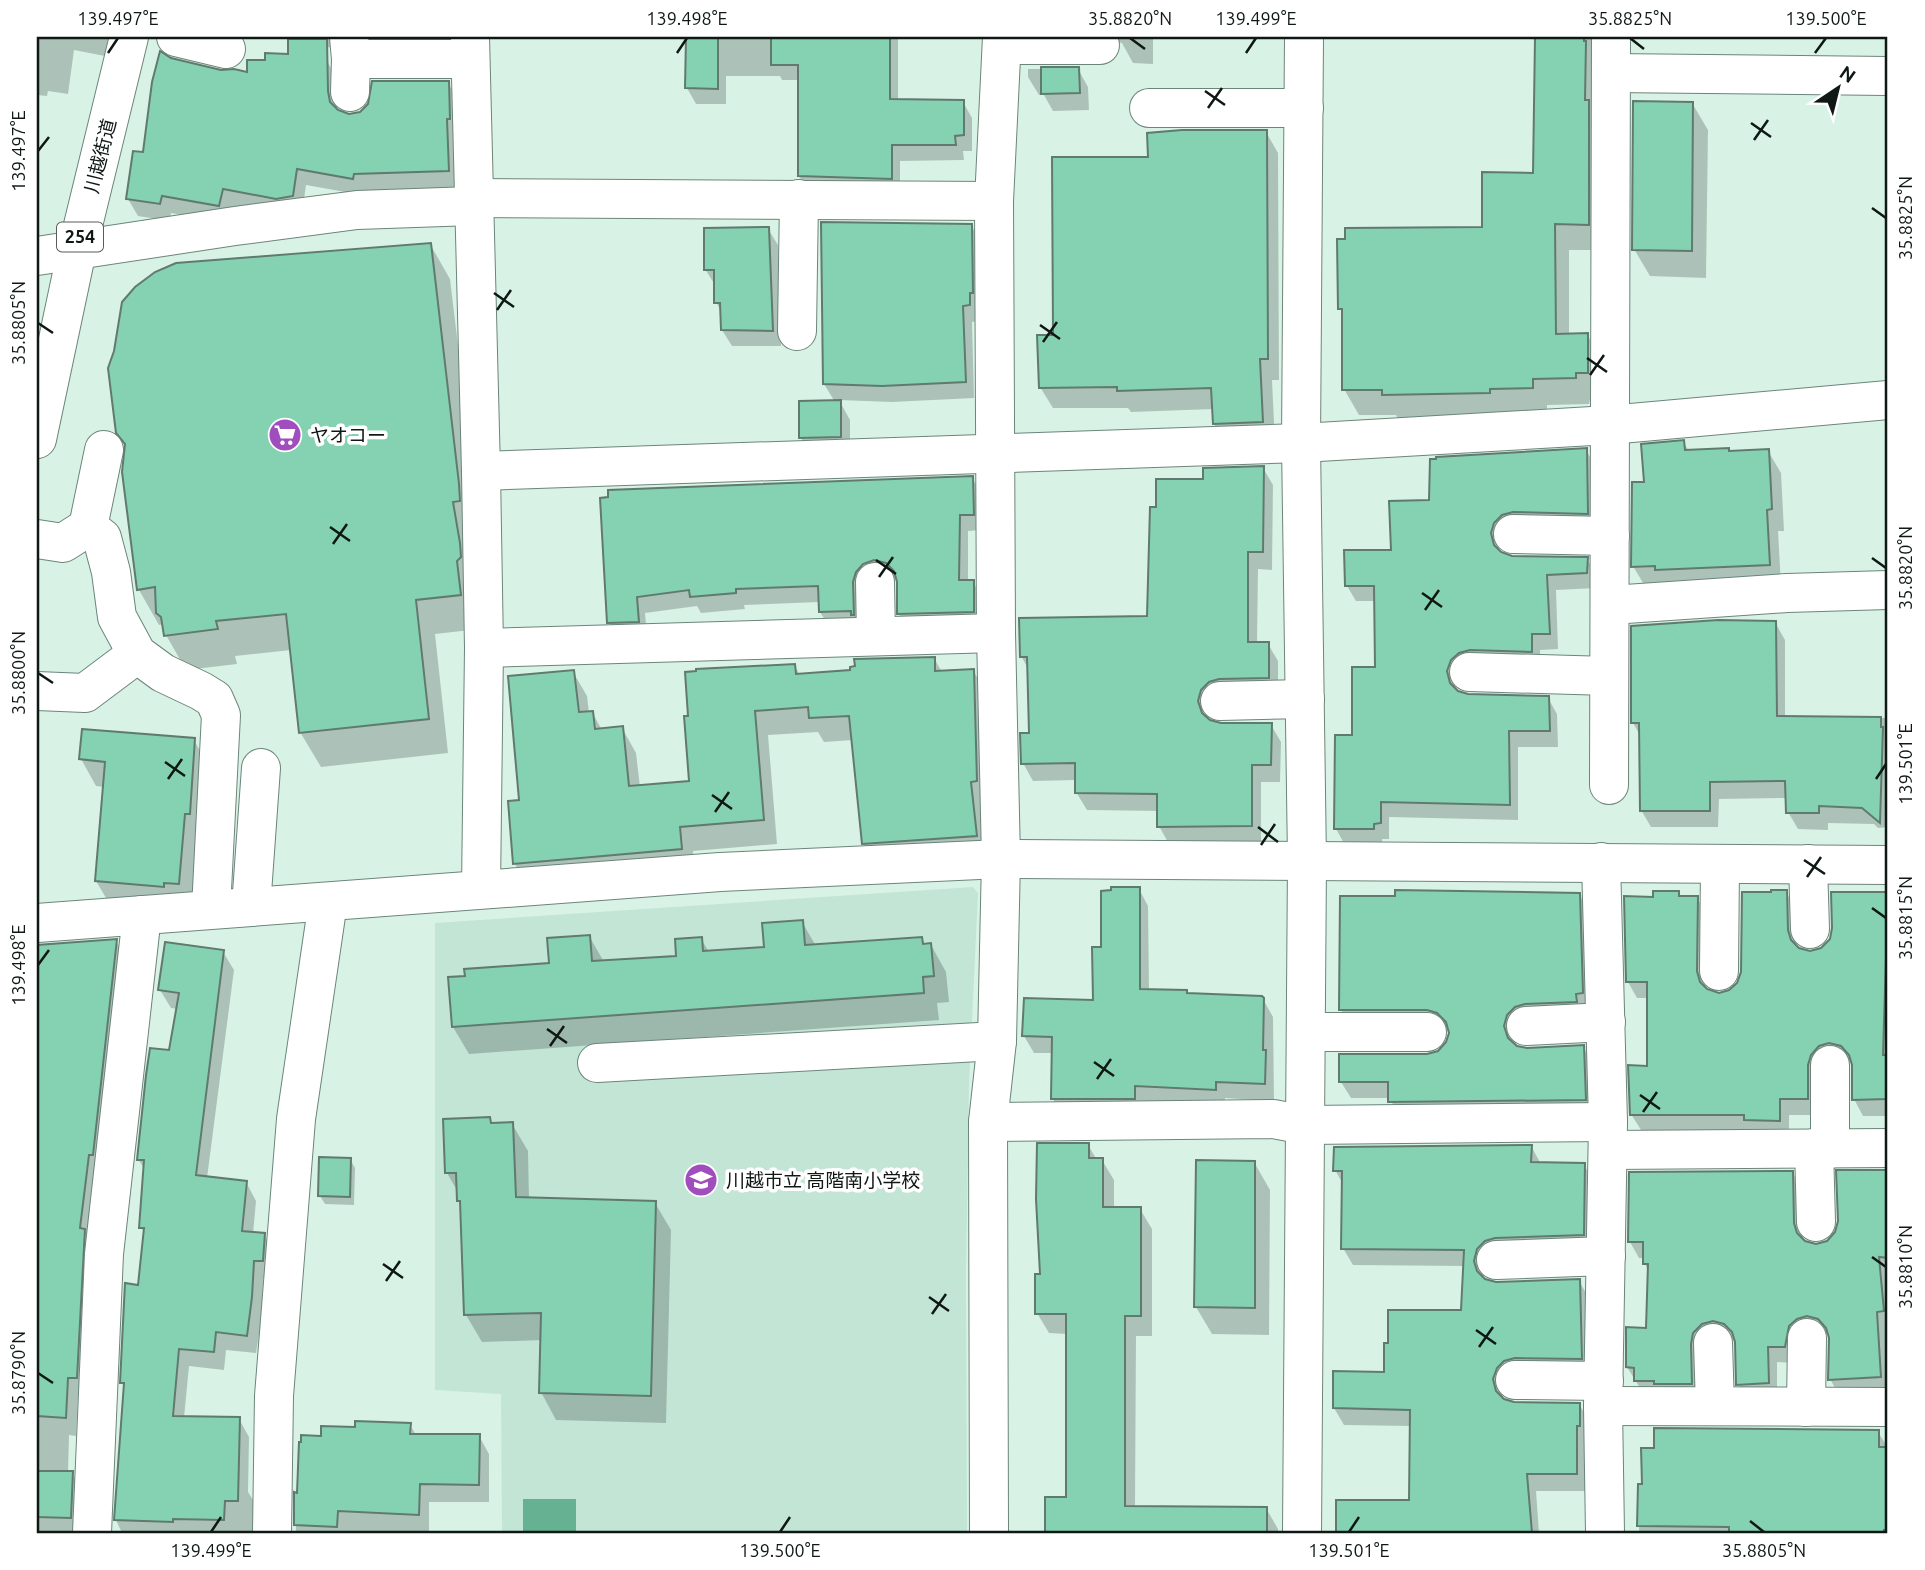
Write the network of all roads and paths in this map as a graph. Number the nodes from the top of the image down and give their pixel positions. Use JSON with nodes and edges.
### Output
{"nodes":[{"id":1,"x":129,"y":37,"type":"edge"},
{"id":2,"x":176,"y":37,"type":"edge"},
{"id":3,"x":1304,"y":37,"type":"edge"},
{"id":4,"x":1002,"y":41,"type":"edge"},
{"id":5,"x":1100,"y":45,"type":"dead end"},
{"id":6,"x":469,"y":48,"type":"edge"},
{"id":7,"x":226,"y":49,"type":"dead end"},
{"id":8,"x":1611,"y":55,"type":"edge"},
{"id":9,"x":350,"y":63,"type":"edge"},
{"id":10,"x":1888,"y":76,"type":"edge"},
{"id":11,"x":1149,"y":108,"type":"dead end"},
{"id":12,"x":1304,"y":108,"type":"junction"},
{"id":13,"x":799,"y":199,"type":"junction"},
{"id":14,"x":994,"y":201,"type":"junction"},
{"id":15,"x":473,"y":202,"type":"junction"},
{"id":16,"x":77,"y":250,"type":"junction"},
{"id":17,"x":37,"y":256,"type":"edge"},
{"id":18,"x":797,"y":331,"type":"dead end"},
{"id":19,"x":1888,"y":400,"type":"edge"},
{"id":20,"x":1609,"y":425,"type":"junction"},
{"id":21,"x":37,"y":439,"type":"edge"},
{"id":22,"x":1301,"y":443,"type":"junction"},
{"id":23,"x":104,"y":450,"type":"dead end"},
{"id":24,"x":995,"y":454,"type":"junction"},
{"id":25,"x":481,"y":471,"type":"junction"},
{"id":26,"x":88,"y":527,"type":"junction"},
{"id":27,"x":1513,"y":534,"type":"dead end"},
{"id":28,"x":1610,"y":536,"type":"junction"},
{"id":29,"x":37,"y":539,"type":"edge"},
{"id":30,"x":874,"y":582,"type":"dead end"},
{"id":31,"x":1888,"y":590,"type":"edge"},
{"id":32,"x":1611,"y":605,"type":"junction"},
{"id":33,"x":996,"y":633,"type":"junction"},
{"id":34,"x":876,"y":636,"type":"junction"},
{"id":35,"x":484,"y":648,"type":"junction"},
{"id":36,"x":137,"y":654,"type":"junction"},
{"id":37,"x":1469,"y":672,"type":"dead end"},
{"id":38,"x":1608,"y":676,"type":"junction"},
{"id":39,"x":37,"y":691,"type":"edge"},
{"id":40,"x":1305,"y":699,"type":"junction"},
{"id":41,"x":1220,"y":701,"type":"dead end"},
{"id":42,"x":261,"y":768,"type":"dead end"},
{"id":43,"x":1609,"y":786,"type":"dead end"},
{"id":44,"x":1001,"y":859,"type":"junction"},
{"id":45,"x":1307,"y":861,"type":"junction"},
{"id":46,"x":1601,"y":862,"type":"junction"},
{"id":47,"x":1720,"y":864,"type":"junction"},
{"id":48,"x":1808,"y":864,"type":"junction"},
{"id":49,"x":1888,"y":864,"type":"edge"},
{"id":50,"x":481,"y":889,"type":"junction"},
{"id":51,"x":328,"y":902,"type":"junction"},
{"id":52,"x":251,"y":907,"type":"junction"},
{"id":53,"x":211,"y":909,"type":"junction"},
{"id":54,"x":142,"y":915,"type":"junction"},
{"id":55,"x":37,"y":923,"type":"edge"},
{"id":56,"x":1810,"y":929,"type":"dead end"},
{"id":57,"x":1719,"y":971,"type":"dead end"},
{"id":58,"x":1606,"y":1022,"type":"junction"},
{"id":59,"x":1526,"y":1026,"type":"dead end"},
{"id":60,"x":1306,"y":1032,"type":"junction"},
{"id":61,"x":1427,"y":1032,"type":"dead end"},
{"id":62,"x":997,"y":1041,"type":"junction"},
{"id":63,"x":597,"y":1063,"type":"dead end"},
{"id":64,"x":1830,"y":1065,"type":"dead end"},
{"id":65,"x":988,"y":1122,"type":"junction"},
{"id":66,"x":1306,"y":1125,"type":"junction"},
{"id":67,"x":1608,"y":1136,"type":"junction"},
{"id":68,"x":1822,"y":1148,"type":"junction"},
{"id":69,"x":1888,"y":1148,"type":"edge"},
{"id":70,"x":1816,"y":1222,"type":"dead end"},
{"id":71,"x":1606,"y":1256,"type":"junction"},
{"id":72,"x":1496,"y":1261,"type":"dead end"},
{"id":73,"x":1807,"y":1338,"type":"dead end"},
{"id":74,"x":1713,"y":1343,"type":"dead end"},
{"id":75,"x":1515,"y":1380,"type":"dead end"},
{"id":76,"x":1603,"y":1393,"type":"junction"},
{"id":77,"x":1715,"y":1406,"type":"junction"},
{"id":78,"x":1806,"y":1407,"type":"junction"},
{"id":79,"x":1888,"y":1407,"type":"edge"},
{"id":80,"x":92,"y":1533,"type":"edge"},
{"id":81,"x":272,"y":1533,"type":"edge"},
{"id":82,"x":989,"y":1533,"type":"edge"},
{"id":83,"x":1303,"y":1533,"type":"edge"},
{"id":84,"x":1605,"y":1533,"type":"edge"}],
"edges":[{"from":1,"to":16,"type":"main road","name":"川越街道","number":"254"},
{"from":2,"to":7,"type":"main road"},
{"from":3,"to":12,"type":"main road"},
{"from":4,"to":5,"type":"main road"},
{"from":4,"to":14,"type":"main road"},
{"from":6,"to":9,"type":"main road"},
{"from":6,"to":15,"type":"main road"},
{"from":8,"to":10,"type":"main road"},
{"from":8,"to":20,"type":"main road"},
{"from":11,"to":12,"type":"main road"},
{"from":12,"to":22,"type":"main road"},
{"from":13,"to":14,"type":"main road"},
{"from":13,"to":15,"type":"main road"},
{"from":13,"to":18,"type":"main road"},
{"from":14,"to":24,"type":"main road"},
{"from":15,"to":16,"type":"main road"},
{"from":15,"to":25,"type":"main road"},
{"from":16,"to":17,"type":"main road"},
{"from":16,"to":21,"type":"main road","name":"川越街道","number":"254"},
{"from":19,"to":20,"type":"main road"},
{"from":20,"to":22,"type":"main road"},
{"from":20,"to":28,"type":"main road"},
{"from":22,"to":24,"type":"main road"},
{"from":22,"to":40,"type":"main road"},
{"from":23,"to":26,"type":"main road"},
{"from":24,"to":25,"type":"main road"},
{"from":24,"to":33,"type":"main road"},
{"from":25,"to":35,"type":"main road"},
{"from":26,"to":29,"type":"main road"},
{"from":26,"to":36,"type":"main road"},
{"from":27,"to":28,"type":"main road"},
{"from":28,"to":32,"type":"main road"},
{"from":30,"to":34,"type":"main road"},
{"from":31,"to":32,"type":"main road"},
{"from":32,"to":38,"type":"main road"},
{"from":33,"to":34,"type":"main road"},
{"from":33,"to":44,"type":"main road"},
{"from":34,"to":35,"type":"main road"},
{"from":35,"to":50,"type":"main road"},
{"from":36,"to":39,"type":"main road"},
{"from":36,"to":53,"type":"main road"},
{"from":37,"to":38,"type":"main road"},
{"from":38,"to":43,"type":"main road"},
{"from":40,"to":41,"type":"main road"},
{"from":40,"to":45,"type":"main road"},
{"from":42,"to":52,"type":"main road"},
{"from":44,"to":45,"type":"main road"},
{"from":44,"to":50,"type":"main road"},
{"from":44,"to":62,"type":"main road"},
{"from":45,"to":46,"type":"main road"},
{"from":45,"to":60,"type":"main road"},
{"from":46,"to":47,"type":"main road"},
{"from":46,"to":58,"type":"main road"},
{"from":47,"to":48,"type":"main road"},
{"from":47,"to":57,"type":"main road"},
{"from":48,"to":49,"type":"main road"},
{"from":48,"to":56,"type":"main road"},
{"from":50,"to":51,"type":"main road"},
{"from":51,"to":52,"type":"main road"},
{"from":51,"to":81,"type":"main road"},
{"from":52,"to":53,"type":"main road"},
{"from":53,"to":54,"type":"main road"},
{"from":54,"to":55,"type":"main road"},
{"from":54,"to":80,"type":"main road"},
{"from":58,"to":59,"type":"main road"},
{"from":58,"to":67,"type":"main road"},
{"from":60,"to":61,"type":"main road"},
{"from":60,"to":66,"type":"main road"},
{"from":62,"to":63,"type":"main road"},
{"from":62,"to":65,"type":"main road"},
{"from":64,"to":68,"type":"main road"},
{"from":65,"to":66,"type":"main road"},
{"from":65,"to":82,"type":"main road"},
{"from":66,"to":67,"type":"main road"},
{"from":66,"to":83,"type":"main road"},
{"from":67,"to":68,"type":"main road"},
{"from":67,"to":71,"type":"main road"},
{"from":68,"to":69,"type":"main road"},
{"from":68,"to":70,"type":"main road"},
{"from":71,"to":72,"type":"main road"},
{"from":71,"to":76,"type":"main road"},
{"from":73,"to":78,"type":"main road"},
{"from":74,"to":77,"type":"main road"},
{"from":75,"to":76,"type":"main road"},
{"from":76,"to":77,"type":"main road"},
{"from":76,"to":84,"type":"main road"},
{"from":77,"to":78,"type":"main road"},
{"from":78,"to":79,"type":"main road"}]}
